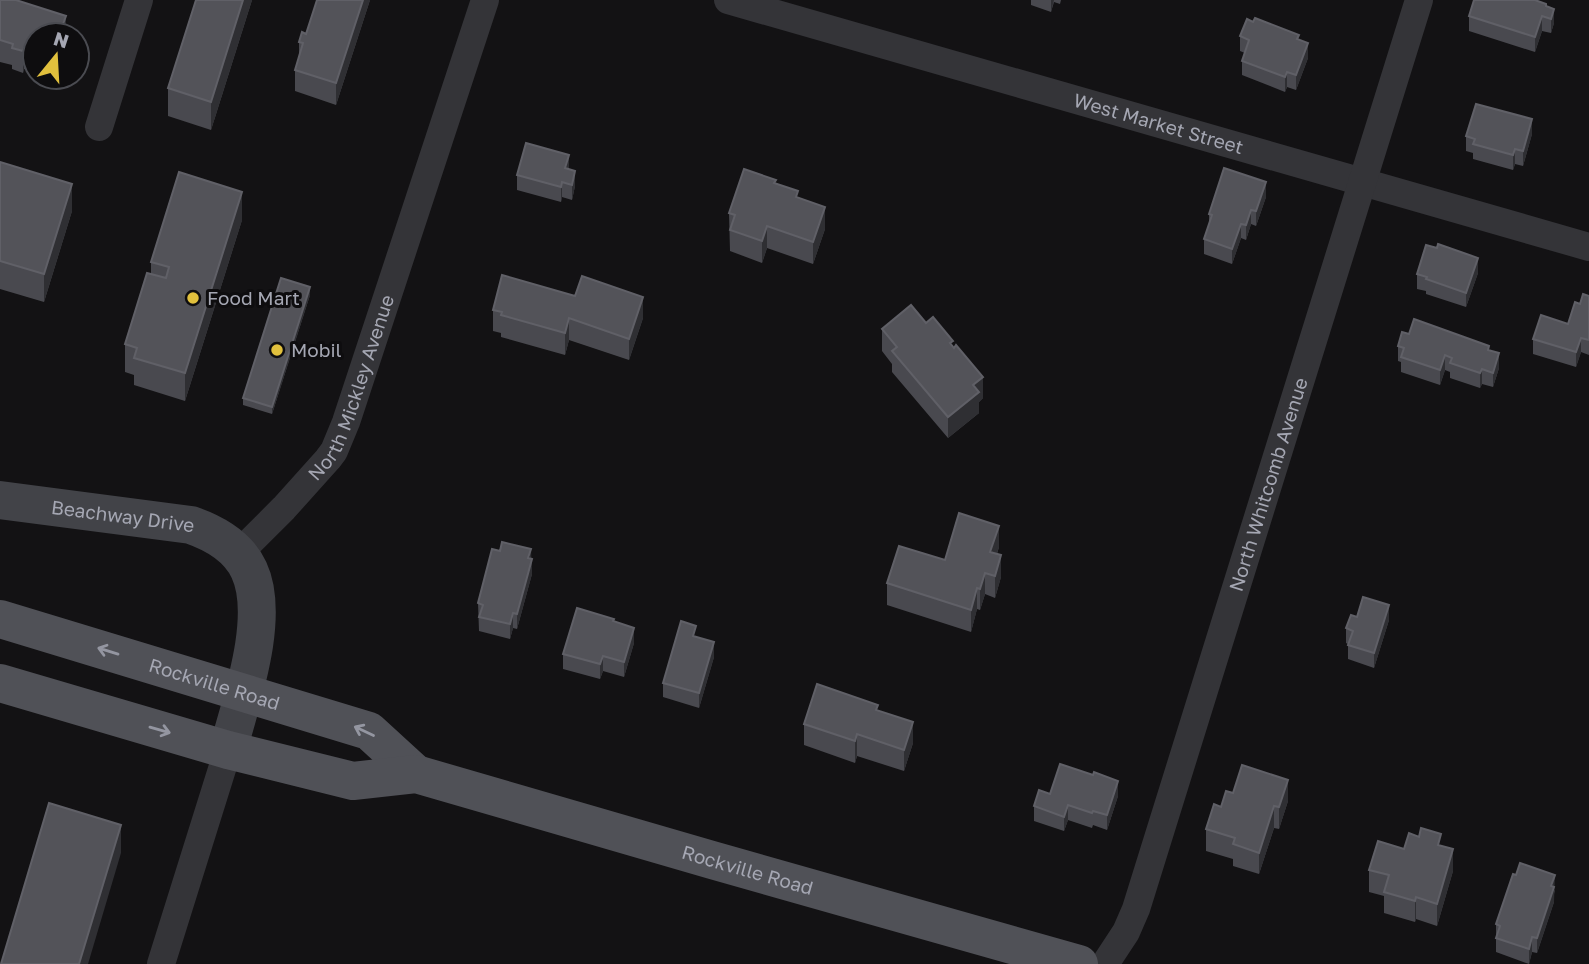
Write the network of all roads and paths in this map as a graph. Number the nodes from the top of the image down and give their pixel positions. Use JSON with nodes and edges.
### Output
{"nodes":[{"id":1,"x":139,"y":0,"type":"edge"},
{"id":2,"x":485,"y":0,"type":"edge"},
{"id":3,"x":728,"y":0,"type":"edge"},
{"id":4,"x":1419,"y":0,"type":"edge"},
{"id":5,"x":99,"y":127,"type":"dead end"},
{"id":6,"x":1362,"y":181,"type":"junction"},
{"id":7,"x":1589,"y":247,"type":"edge"},
{"id":8,"x":0,"y":500,"type":"edge"},
{"id":9,"x":238,"y":554,"type":"junction"},
{"id":10,"x":0,"y":619,"type":"edge"},
{"id":11,"x":0,"y":683,"type":"edge"},
{"id":12,"x":243,"y":691,"type":"junction"},
{"id":13,"x":228,"y":750,"type":"junction"},
{"id":14,"x":416,"y":774,"type":"junction"},
{"id":15,"x":161,"y":964,"type":"edge"},
{"id":16,"x":1079,"y":964,"type":"edge"},
{"id":17,"x":1105,"y":964,"type":"edge"}],
"edges":[{"from":1,"to":5,"type":"street"},
{"from":2,"to":9,"type":"street","name":"North Mickley Avenue"},
{"from":3,"to":6,"type":"street","name":"West Market Street"},
{"from":4,"to":6,"type":"street","name":"North Whitcomb Avenue"},
{"from":6,"to":7,"type":"street","name":"West Market Street"},
{"from":6,"to":17,"type":"street","name":"North Whitcomb Avenue"},
{"from":8,"to":9,"type":"street","name":"Beachway Drive"},
{"from":9,"to":12,"type":"street"},
{"from":12,"to":10,"type":"main road","name":"Rockville Road","one_way":true},
{"from":11,"to":13,"type":"main road","name":"Rockville Road","one_way":true},
{"from":12,"to":13,"type":"street"},
{"from":14,"to":12,"type":"main road","name":"Rockville Road","one_way":true},
{"from":13,"to":14,"type":"main road","name":"Rockville Road"},
{"from":13,"to":15,"type":"street"},
{"from":14,"to":16,"type":"main road","name":"Rockville Road"}]}
